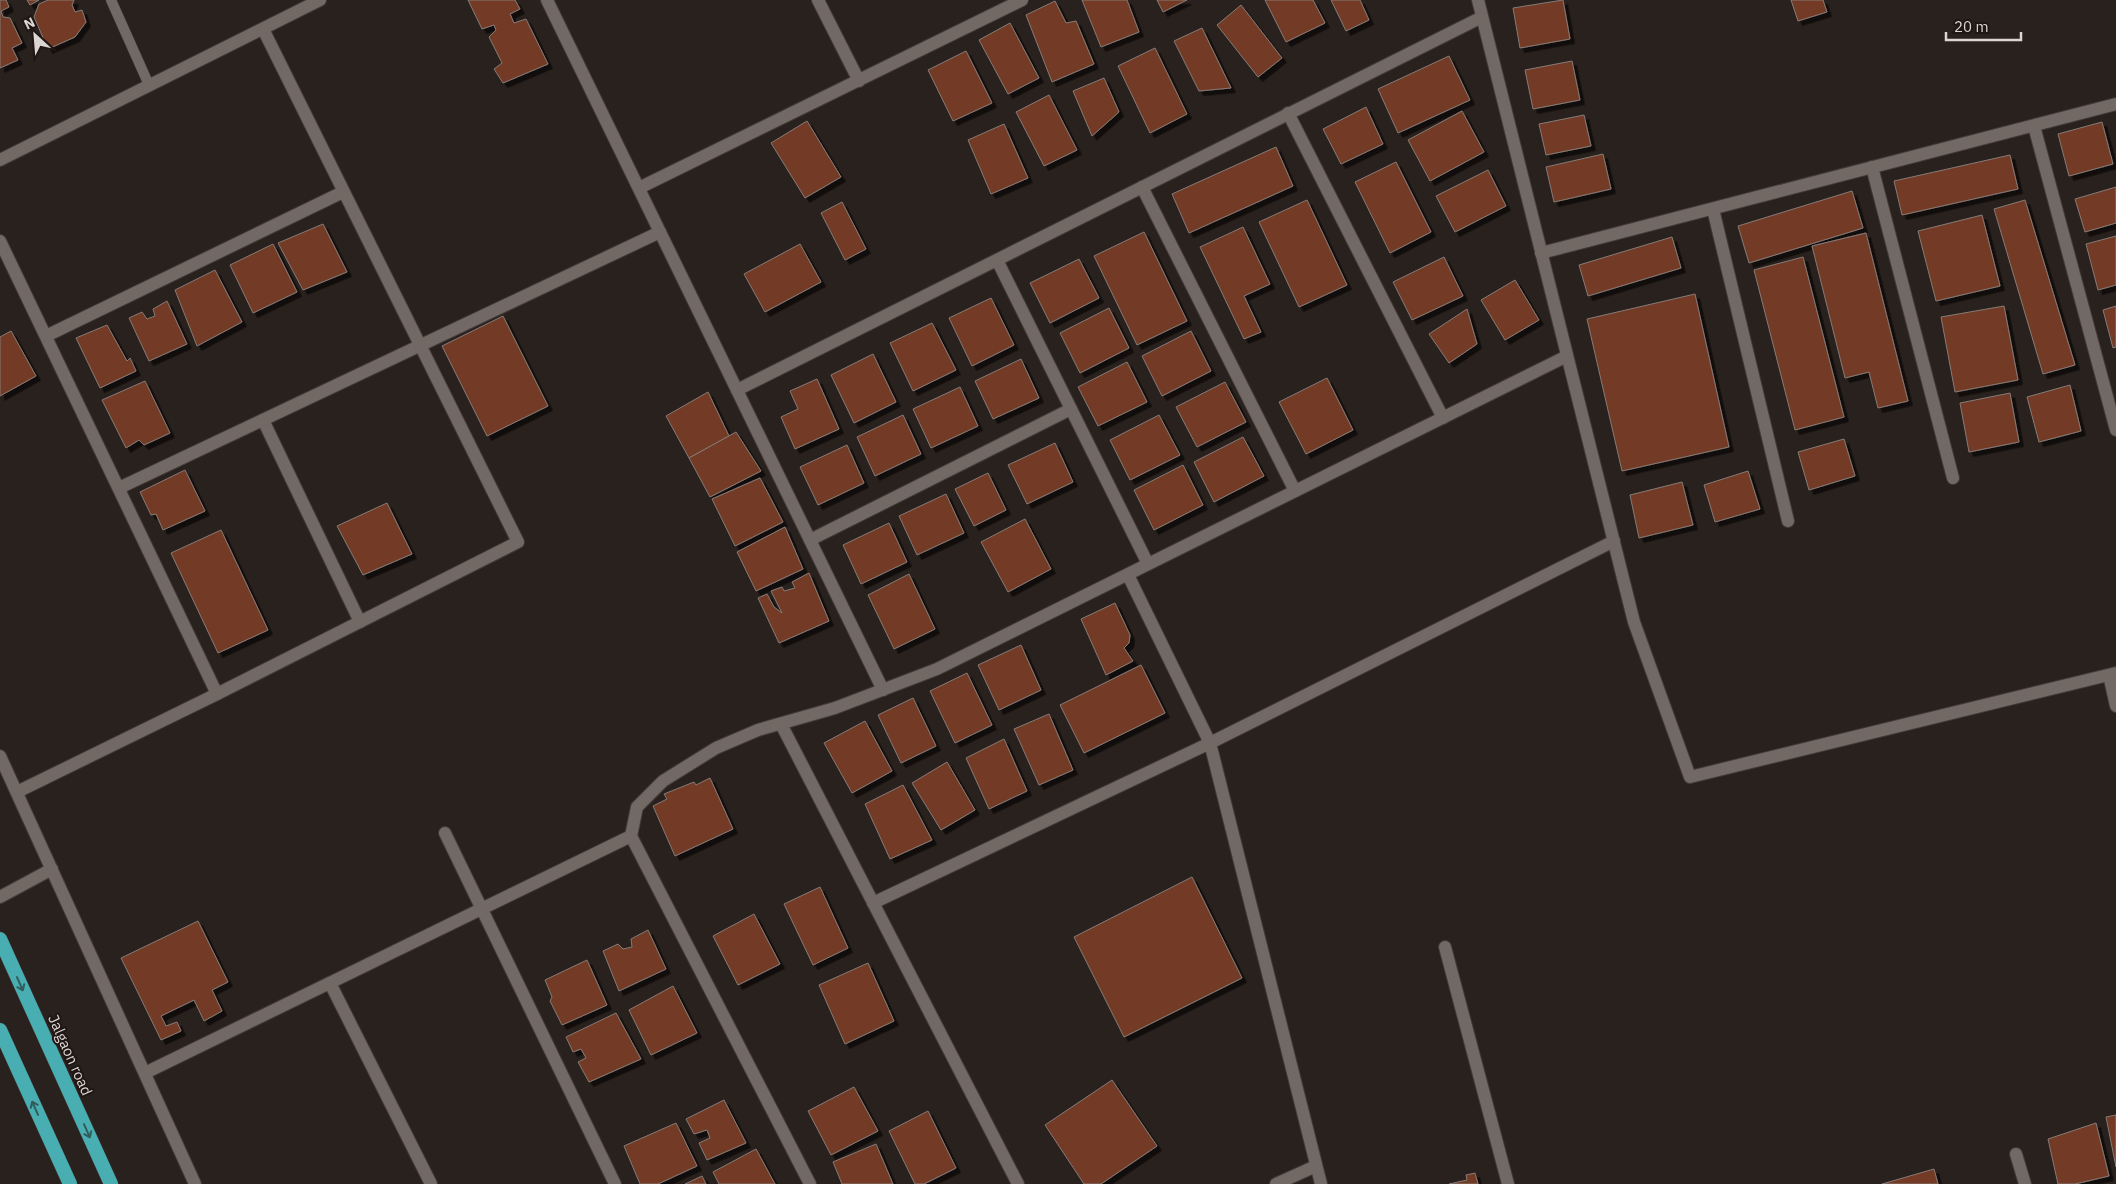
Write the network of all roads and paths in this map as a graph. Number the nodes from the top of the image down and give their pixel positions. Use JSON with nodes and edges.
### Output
{"nodes":[{"id":1,"x":111,"y":0,"type":"edge"},
{"id":2,"x":320,"y":0,"type":"edge"},
{"id":3,"x":547,"y":0,"type":"edge"},
{"id":4,"x":818,"y":0,"type":"edge"},
{"id":5,"x":1022,"y":0,"type":"edge"},
{"id":6,"x":1478,"y":0,"type":"edge"},
{"id":7,"x":1482,"y":17,"type":"junction"},
{"id":8,"x":263,"y":28,"type":"junction"},
{"id":9,"x":859,"y":81,"type":"junction"},
{"id":10,"x":149,"y":85,"type":"junction"},
{"id":11,"x":2116,"y":104,"type":"edge"},
{"id":12,"x":1288,"y":113,"type":"junction"},
{"id":13,"x":2034,"y":126,"type":"junction"},
{"id":14,"x":0,"y":160,"type":"edge"},
{"id":15,"x":1872,"y":167,"type":"junction"},
{"id":16,"x":1142,"y":187,"type":"junction"},
{"id":17,"x":639,"y":188,"type":"junction"},
{"id":18,"x":343,"y":192,"type":"junction"},
{"id":19,"x":1713,"y":209,"type":"junction"},
{"id":20,"x":660,"y":232,"type":"junction"},
{"id":21,"x":0,"y":241,"type":"edge"},
{"id":22,"x":1541,"y":253,"type":"junction"},
{"id":23,"x":997,"y":260,"type":"junction"},
{"id":24,"x":46,"y":336,"type":"junction"},
{"id":25,"x":419,"y":346,"type":"junction"},
{"id":26,"x":1567,"y":356,"type":"junction"},
{"id":27,"x":737,"y":390,"type":"junction"},
{"id":28,"x":1071,"y":409,"type":"junction"},
{"id":29,"x":1443,"y":418,"type":"junction"},
{"id":30,"x":263,"y":420,"type":"junction"},
{"id":31,"x":2116,"y":430,"type":"edge"},
{"id":32,"x":1953,"y":478,"type":"dead end"},
{"id":33,"x":118,"y":488,"type":"junction"},
{"id":34,"x":1295,"y":491,"type":"junction"},
{"id":35,"x":1788,"y":521,"type":"dead end"},
{"id":36,"x":810,"y":540,"type":"junction"},
{"id":37,"x":1614,"y":541,"type":"junction"},
{"id":38,"x":1148,"y":564,"type":"junction"},
{"id":39,"x":1128,"y":575,"type":"junction"},
{"id":40,"x":360,"y":622,"type":"junction"},
{"id":41,"x":2112,"y":674,"type":"edge"},
{"id":42,"x":883,"y":690,"type":"junction"},
{"id":43,"x":217,"y":694,"type":"junction"},
{"id":44,"x":2116,"y":706,"type":"edge"},
{"id":45,"x":780,"y":724,"type":"junction"},
{"id":46,"x":1210,"y":743,"type":"junction"},
{"id":47,"x":0,"y":756,"type":"edge"},
{"id":48,"x":17,"y":792,"type":"junction"},
{"id":49,"x":445,"y":834,"type":"dead end"},
{"id":50,"x":631,"y":836,"type":"junction"},
{"id":51,"x":52,"y":869,"type":"junction"},
{"id":52,"x":0,"y":897,"type":"edge"},
{"id":53,"x":873,"y":903,"type":"junction"},
{"id":54,"x":483,"y":908,"type":"junction"},
{"id":55,"x":0,"y":939,"type":"edge"},
{"id":56,"x":1445,"y":947,"type":"dead end"},
{"id":57,"x":330,"y":983,"type":"junction"},
{"id":58,"x":0,"y":1030,"type":"edge"},
{"id":59,"x":145,"y":1073,"type":"junction"},
{"id":60,"x":2016,"y":1154,"type":"dead end"},
{"id":61,"x":1316,"y":1166,"type":"junction"},
{"id":62,"x":70,"y":1184,"type":"edge"},
{"id":63,"x":111,"y":1184,"type":"edge"},
{"id":64,"x":195,"y":1184,"type":"edge"},
{"id":65,"x":431,"y":1184,"type":"edge"},
{"id":66,"x":615,"y":1184,"type":"edge"},
{"id":67,"x":810,"y":1184,"type":"edge"},
{"id":68,"x":1018,"y":1184,"type":"edge"},
{"id":69,"x":1276,"y":1184,"type":"edge"},
{"id":70,"x":1321,"y":1184,"type":"edge"},
{"id":71,"x":1508,"y":1184,"type":"edge"},
{"id":72,"x":2025,"y":1184,"type":"edge"}],
"edges":[{"from":1,"to":10,"type":"lane"},
{"from":2,"to":8,"type":"street"},
{"from":3,"to":17,"type":"street"},
{"from":4,"to":9,"type":"street"},
{"from":5,"to":9,"type":"street"},
{"from":6,"to":7,"type":"street"},
{"from":7,"to":12,"type":"street"},
{"from":7,"to":22,"type":"street"},
{"from":8,"to":10,"type":"street"},
{"from":8,"to":18,"type":"street"},
{"from":9,"to":17,"type":"street"},
{"from":10,"to":14,"type":"street"},
{"from":11,"to":13,"type":"street"},
{"from":12,"to":16,"type":"street"},
{"from":12,"to":29,"type":"street"},
{"from":13,"to":15,"type":"street"},
{"from":13,"to":31,"type":"street"},
{"from":15,"to":19,"type":"street"},
{"from":15,"to":32,"type":"street"},
{"from":16,"to":23,"type":"street"},
{"from":16,"to":34,"type":"street"},
{"from":17,"to":20,"type":"street"},
{"from":18,"to":24,"type":"street"},
{"from":18,"to":25,"type":"street"},
{"from":19,"to":22,"type":"street"},
{"from":19,"to":35,"type":"street"},
{"from":20,"to":25,"type":"street"},
{"from":20,"to":27,"type":"street"},
{"from":21,"to":24,"type":"street"},
{"from":22,"to":26,"type":"street"},
{"from":23,"to":27,"type":"street"},
{"from":23,"to":28,"type":"street"},
{"from":24,"to":33,"type":"street"},
{"from":25,"to":30,"type":"street"},
{"from":25,"to":40,"type":"street"},
{"from":26,"to":29,"type":"street"},
{"from":26,"to":37,"type":"street"},
{"from":27,"to":36,"type":"street"},
{"from":28,"to":36,"type":"street"},
{"from":28,"to":38,"type":"street"},
{"from":29,"to":34,"type":"street"},
{"from":30,"to":33,"type":"street"},
{"from":30,"to":40,"type":"street"},
{"from":33,"to":43,"type":"street"},
{"from":34,"to":38,"type":"street"},
{"from":36,"to":42,"type":"street"},
{"from":37,"to":41,"type":"street"},
{"from":37,"to":46,"type":"street"},
{"from":38,"to":39,"type":"street"},
{"from":39,"to":42,"type":"street"},
{"from":39,"to":46,"type":"street"},
{"from":40,"to":43,"type":"street"},
{"from":41,"to":44,"type":"street"},
{"from":42,"to":45,"type":"street"},
{"from":43,"to":48,"type":"street"},
{"from":45,"to":50,"type":"street"},
{"from":45,"to":53,"type":"street"},
{"from":46,"to":53,"type":"street"},
{"from":46,"to":61,"type":"street"},
{"from":47,"to":48,"type":"street"},
{"from":48,"to":51,"type":"street"},
{"from":49,"to":54,"type":"street"},
{"from":50,"to":54,"type":"street"},
{"from":50,"to":67,"type":"street"},
{"from":51,"to":52,"type":"street"},
{"from":51,"to":59,"type":"street"},
{"from":53,"to":68,"type":"street"},
{"from":54,"to":57,"type":"street"},
{"from":54,"to":66,"type":"street"},
{"from":55,"to":63,"type":"highway","name":"Jalgaon road","one_way":true},
{"from":56,"to":71,"type":"street"},
{"from":57,"to":59,"type":"street"},
{"from":57,"to":65,"type":"street"},
{"from":62,"to":58,"type":"highway","one_way":true},
{"from":59,"to":64,"type":"street"},
{"from":60,"to":72,"type":"street"},
{"from":61,"to":69,"type":"street"},
{"from":61,"to":70,"type":"street"}]}
